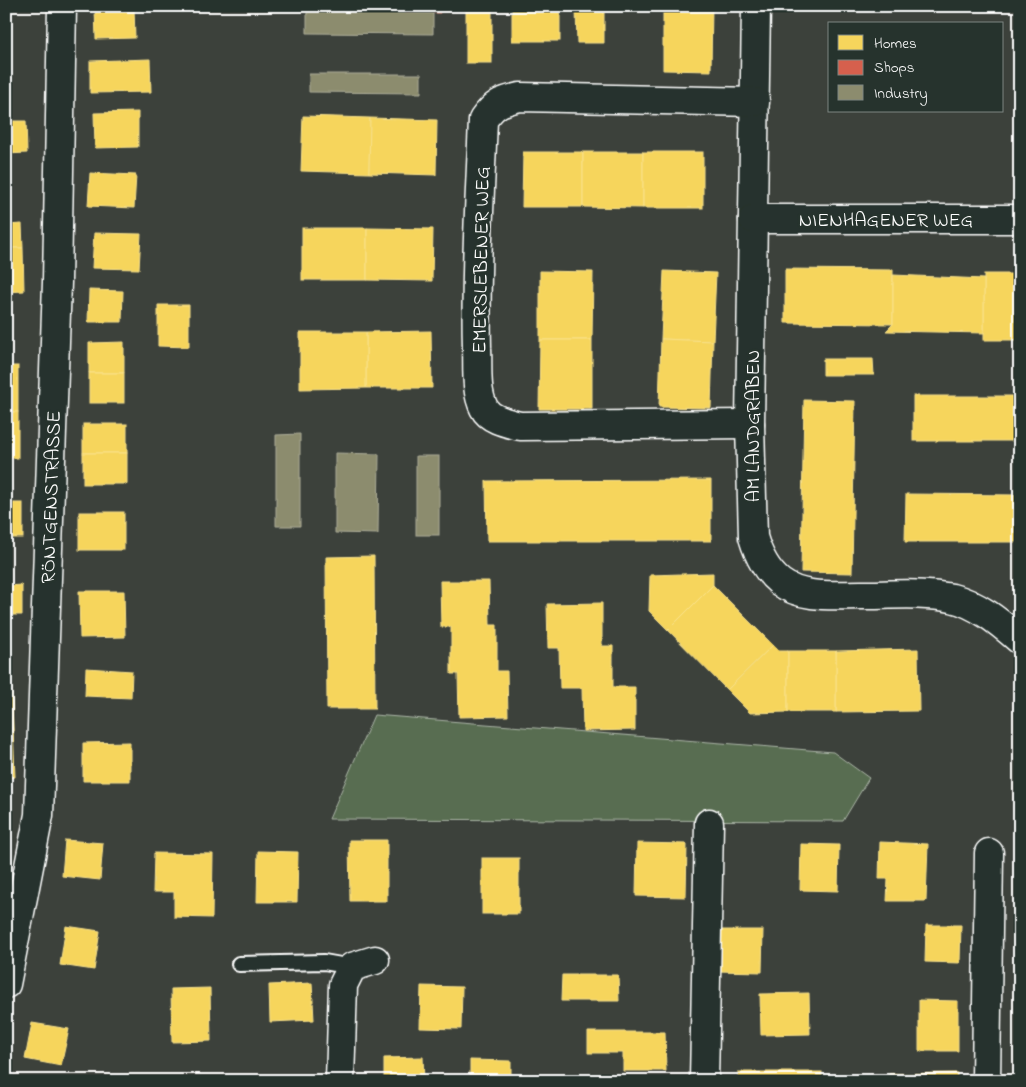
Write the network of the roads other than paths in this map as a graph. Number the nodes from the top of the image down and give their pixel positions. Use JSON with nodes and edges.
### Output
{"nodes":[{"id":1,"x":62,"y":6,"type":"edge"},
{"id":2,"x":756,"y":6,"type":"edge"},
{"id":3,"x":756,"y":102,"type":"junction"},
{"id":4,"x":753,"y":219,"type":"junction"},
{"id":5,"x":1020,"y":219,"type":"edge"},
{"id":6,"x":750,"y":424,"type":"junction"},
{"id":7,"x":1020,"y":640,"type":"edge"},
{"id":8,"x":709,"y":823,"type":"dead end"},
{"id":9,"x":989,"y":853,"type":"dead end"},
{"id":10,"x":363,"y":963,"type":"joint"},
{"id":11,"x":239,"y":964,"type":"dead end"},
{"id":12,"x":6,"y":984,"type":"edge"},
{"id":13,"x":340,"y":1081,"type":"edge"},
{"id":14,"x":704,"y":1081,"type":"edge"},
{"id":15,"x":986,"y":1081,"type":"edge"}],
"edges":[{"from":1,"to":12,"type":"street","name":"RÖNTGENSTRASSE"},
{"from":2,"to":3,"type":"street","name":"AM LANDGRABEN"},
{"from":3,"to":4,"type":"street","name":"AM LANDGRABEN"},
{"from":3,"to":6,"type":"street","name":"EMERSLEBENER WEG"},
{"from":4,"to":5,"type":"street","name":"NIENHAGENER WEG"},
{"from":4,"to":6,"type":"street","name":"AM LANDGRABEN"},
{"from":6,"to":7,"type":"street","name":"AM LANDGRABEN"},
{"from":8,"to":14,"type":"street"},
{"from":9,"to":15,"type":"street"},
{"from":10,"to":11,"type":"lane"},
{"from":10,"to":13,"type":"street"}]}
